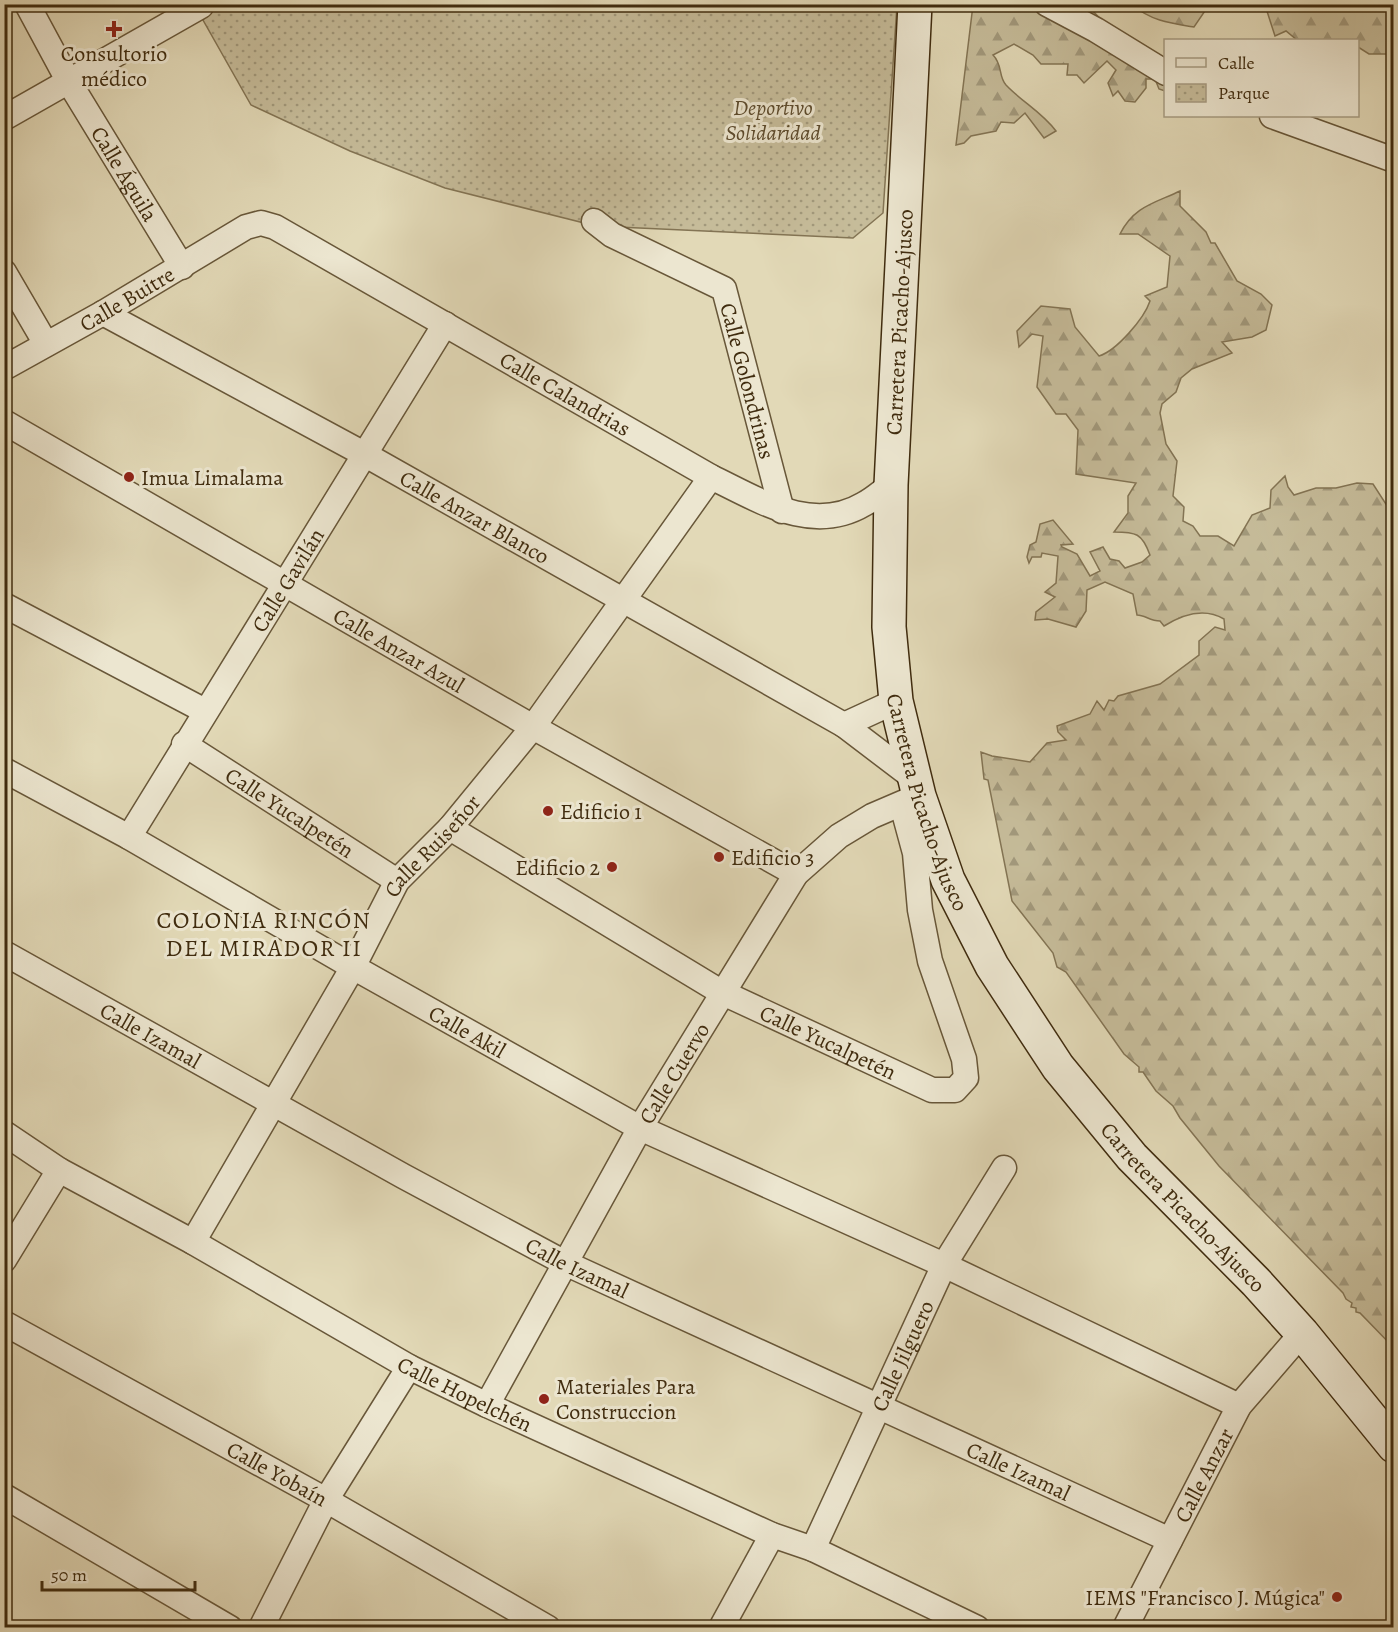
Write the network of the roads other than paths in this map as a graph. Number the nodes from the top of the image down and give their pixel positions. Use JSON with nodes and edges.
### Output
{"nodes":[{"id":1,"x":27,"y":4,"type":"edge"},
{"id":2,"x":915,"y":4,"type":"edge"},
{"id":3,"x":1047,"y":4,"type":"edge"},
{"id":4,"x":201,"y":5,"type":"edge"},
{"id":5,"x":1164,"y":72,"type":"edge"},
{"id":6,"x":69,"y":82,"type":"junction"},
{"id":7,"x":1275,"y":117,"type":"edge"},
{"id":8,"x":4,"y":118,"type":"edge"},
{"id":9,"x":1394,"y":160,"type":"edge"},
{"id":10,"x":594,"y":221,"type":"dead end"},
{"id":11,"x":246,"y":227,"type":"joint"},
{"id":12,"x":182,"y":267,"type":"junction"},
{"id":13,"x":4,"y":272,"type":"edge"},
{"id":14,"x":104,"y":313,"type":"junction"},
{"id":15,"x":446,"y":324,"type":"junction"},
{"id":16,"x":46,"y":344,"type":"junction"},
{"id":17,"x":4,"y":368,"type":"edge"},
{"id":18,"x":4,"y":422,"type":"edge"},
{"id":19,"x":364,"y":454,"type":"junction"},
{"id":20,"x":711,"y":477,"type":"junction"},
{"id":21,"x":891,"y":484,"type":"junction"},
{"id":22,"x":782,"y":511,"type":"junction"},
{"id":23,"x":284,"y":583,"type":"junction"},
{"id":24,"x":623,"y":600,"type":"junction"},
{"id":25,"x":4,"y":605,"type":"edge"},
{"id":26,"x":896,"y":701,"type":"junction"},
{"id":27,"x":205,"y":711,"type":"junction"},
{"id":28,"x":844,"y":725,"type":"junction"},
{"id":29,"x":533,"y":728,"type":"junction"},
{"id":30,"x":184,"y":744,"type":"junction"},
{"id":31,"x":4,"y":770,"type":"edge"},
{"id":32,"x":912,"y":793,"type":"junction"},
{"id":33,"x":450,"y":828,"type":"junction"},
{"id":34,"x":129,"y":837,"type":"junction"},
{"id":35,"x":796,"y":874,"type":"junction"},
{"id":36,"x":397,"y":881,"type":"junction"},
{"id":37,"x":4,"y":953,"type":"edge"},
{"id":38,"x":352,"y":967,"type":"junction"},
{"id":39,"x":722,"y":992,"type":"junction"},
{"id":40,"x":273,"y":1102,"type":"junction"},
{"id":41,"x":640,"y":1128,"type":"junction"},
{"id":42,"x":4,"y":1133,"type":"edge"},
{"id":43,"x":1004,"y":1168,"type":"dead end"},
{"id":44,"x":58,"y":1170,"type":"junction"},
{"id":45,"x":193,"y":1242,"type":"junction"},
{"id":46,"x":4,"y":1260,"type":"edge"},
{"id":47,"x":565,"y":1263,"type":"junction"},
{"id":48,"x":944,"y":1265,"type":"junction"},
{"id":49,"x":4,"y":1323,"type":"edge"},
{"id":50,"x":1302,"y":1334,"type":"junction"},
{"id":51,"x":409,"y":1367,"type":"junction"},
{"id":52,"x":879,"y":1404,"type":"junction"},
{"id":53,"x":487,"y":1405,"type":"junction"},
{"id":54,"x":1239,"y":1406,"type":"junction"},
{"id":55,"x":1394,"y":1446,"type":"edge"},
{"id":56,"x":4,"y":1496,"type":"edge"},
{"id":57,"x":326,"y":1500,"type":"junction"},
{"id":58,"x":772,"y":1535,"type":"junction"},
{"id":59,"x":1170,"y":1540,"type":"junction"},
{"id":60,"x":813,"y":1549,"type":"junction"},
{"id":61,"x":231,"y":1628,"type":"edge"},
{"id":62,"x":261,"y":1628,"type":"edge"},
{"id":63,"x":548,"y":1628,"type":"edge"},
{"id":64,"x":721,"y":1628,"type":"edge"},
{"id":65,"x":977,"y":1628,"type":"edge"},
{"id":66,"x":1125,"y":1628,"type":"edge"}],
"edges":[{"from":1,"to":6,"type":"street","name":"Calle Águila"},
{"from":2,"to":21,"type":"main road","name":"Carretera Picacho-Ajusco"},
{"from":3,"to":5,"type":"street"},
{"from":4,"to":6,"type":"street"},
{"from":6,"to":8,"type":"street"},
{"from":6,"to":12,"type":"street","name":"Calle Águila"},
{"from":7,"to":9,"type":"street"},
{"from":10,"to":22,"type":"street","name":"Calle Golondrinas"},
{"from":11,"to":12,"type":"street","name":"Calle Buitre"},
{"from":11,"to":15,"type":"street","name":"Calle Calandrias"},
{"from":12,"to":14,"type":"street","name":"Calle Buitre"},
{"from":13,"to":16,"type":"street"},
{"from":14,"to":16,"type":"street","name":"Calle Buitre"},
{"from":14,"to":19,"type":"street","name":"Calle Anzar Blanco"},
{"from":15,"to":19,"type":"street","name":"Calle Gavilán"},
{"from":15,"to":20,"type":"street","name":"Calle Calandrias"},
{"from":16,"to":17,"type":"street","name":"Calle Buitre"},
{"from":18,"to":23,"type":"street","name":"Calle Anzar Azul"},
{"from":19,"to":23,"type":"street","name":"Calle Gavilán"},
{"from":19,"to":24,"type":"street","name":"Calle Anzar Blanco"},
{"from":20,"to":22,"type":"street","name":"Calle Calandrias"},
{"from":20,"to":24,"type":"street","name":"Calle Ruiseñor"},
{"from":21,"to":22,"type":"street","name":"Calle Calandrias"},
{"from":21,"to":26,"type":"main road","name":"Carretera Picacho-Ajusco"},
{"from":23,"to":27,"type":"street","name":"Calle Gavilán"},
{"from":23,"to":29,"type":"street","name":"Calle Anzar Azul"},
{"from":24,"to":28,"type":"street","name":"Calle Anzar Blanco"},
{"from":24,"to":29,"type":"street","name":"Calle Ruiseñor"},
{"from":25,"to":27,"type":"street"},
{"from":26,"to":28,"type":"street"},
{"from":26,"to":32,"type":"main road","name":"Carretera Picacho-Ajusco"},
{"from":27,"to":30,"type":"street","name":"Calle Gavilán"},
{"from":28,"to":32,"type":"street","name":"Calle Anzar Blanco"},
{"from":29,"to":33,"type":"street","name":"Calle Ruiseñor"},
{"from":29,"to":35,"type":"street","name":"Calle Anzar Azul"},
{"from":30,"to":34,"type":"street","name":"Calle Gavilán"},
{"from":30,"to":36,"type":"street","name":"Calle Yucalpetén"},
{"from":31,"to":34,"type":"street","name":"Calle Akil"},
{"from":32,"to":35,"type":"street","name":"Calle Cuervo"},
{"from":32,"to":39,"type":"street","name":"Calle Yucalpetén"},
{"from":32,"to":50,"type":"main road","name":"Carretera Picacho-Ajusco"},
{"from":33,"to":36,"type":"street","name":"Calle Ruiseñor"},
{"from":33,"to":39,"type":"street","name":"Calle Yucalpetén"},
{"from":34,"to":38,"type":"street","name":"Calle Akil"},
{"from":35,"to":39,"type":"street","name":"Calle Cuervo"},
{"from":36,"to":38,"type":"street","name":"Calle Ruiseñor"},
{"from":37,"to":40,"type":"street","name":"Calle Izamal"},
{"from":38,"to":40,"type":"street","name":"Calle Ruiseñor"},
{"from":38,"to":41,"type":"street","name":"Calle Akil"},
{"from":39,"to":41,"type":"street","name":"Calle Cuervo"},
{"from":40,"to":45,"type":"street","name":"Calle Ruiseñor"},
{"from":40,"to":47,"type":"street","name":"Calle Izamal"},
{"from":41,"to":47,"type":"street","name":"Calle Cuervo"},
{"from":41,"to":48,"type":"street","name":"Calle Akil"},
{"from":42,"to":44,"type":"street","name":"Calle Hopelchén"},
{"from":43,"to":48,"type":"street","name":"Calle Jilguero"},
{"from":44,"to":45,"type":"street","name":"Calle Hopelchén"},
{"from":44,"to":46,"type":"street"},
{"from":45,"to":51,"type":"street","name":"Calle Hopelchén"},
{"from":47,"to":52,"type":"street","name":"Calle Izamal"},
{"from":47,"to":53,"type":"street","name":"Calle Cuervo"},
{"from":48,"to":52,"type":"street","name":"Calle Jilguero"},
{"from":48,"to":54,"type":"street","name":"Calle Akil"},
{"from":49,"to":57,"type":"street","name":"Calle Yobaín"},
{"from":50,"to":54,"type":"street","name":"Calle Anzar"},
{"from":50,"to":55,"type":"main road","name":"Carretera Picacho-Ajusco"},
{"from":51,"to":53,"type":"street","name":"Calle Hopelchén"},
{"from":51,"to":57,"type":"street"},
{"from":52,"to":59,"type":"street","name":"Calle Izamal"},
{"from":52,"to":60,"type":"street","name":"Calle Jilguero"},
{"from":53,"to":58,"type":"street","name":"Calle Hopelchén"},
{"from":54,"to":59,"type":"street","name":"Calle Anzar"},
{"from":56,"to":61,"type":"street"},
{"from":57,"to":62,"type":"street"},
{"from":57,"to":63,"type":"street","name":"Calle Yobaín"},
{"from":58,"to":60,"type":"street","name":"Calle Hopelchén"},
{"from":58,"to":64,"type":"street"},
{"from":59,"to":66,"type":"street","name":"Calle Anzar"},
{"from":60,"to":65,"type":"street","name":"Calle Hopelchén"}]}
